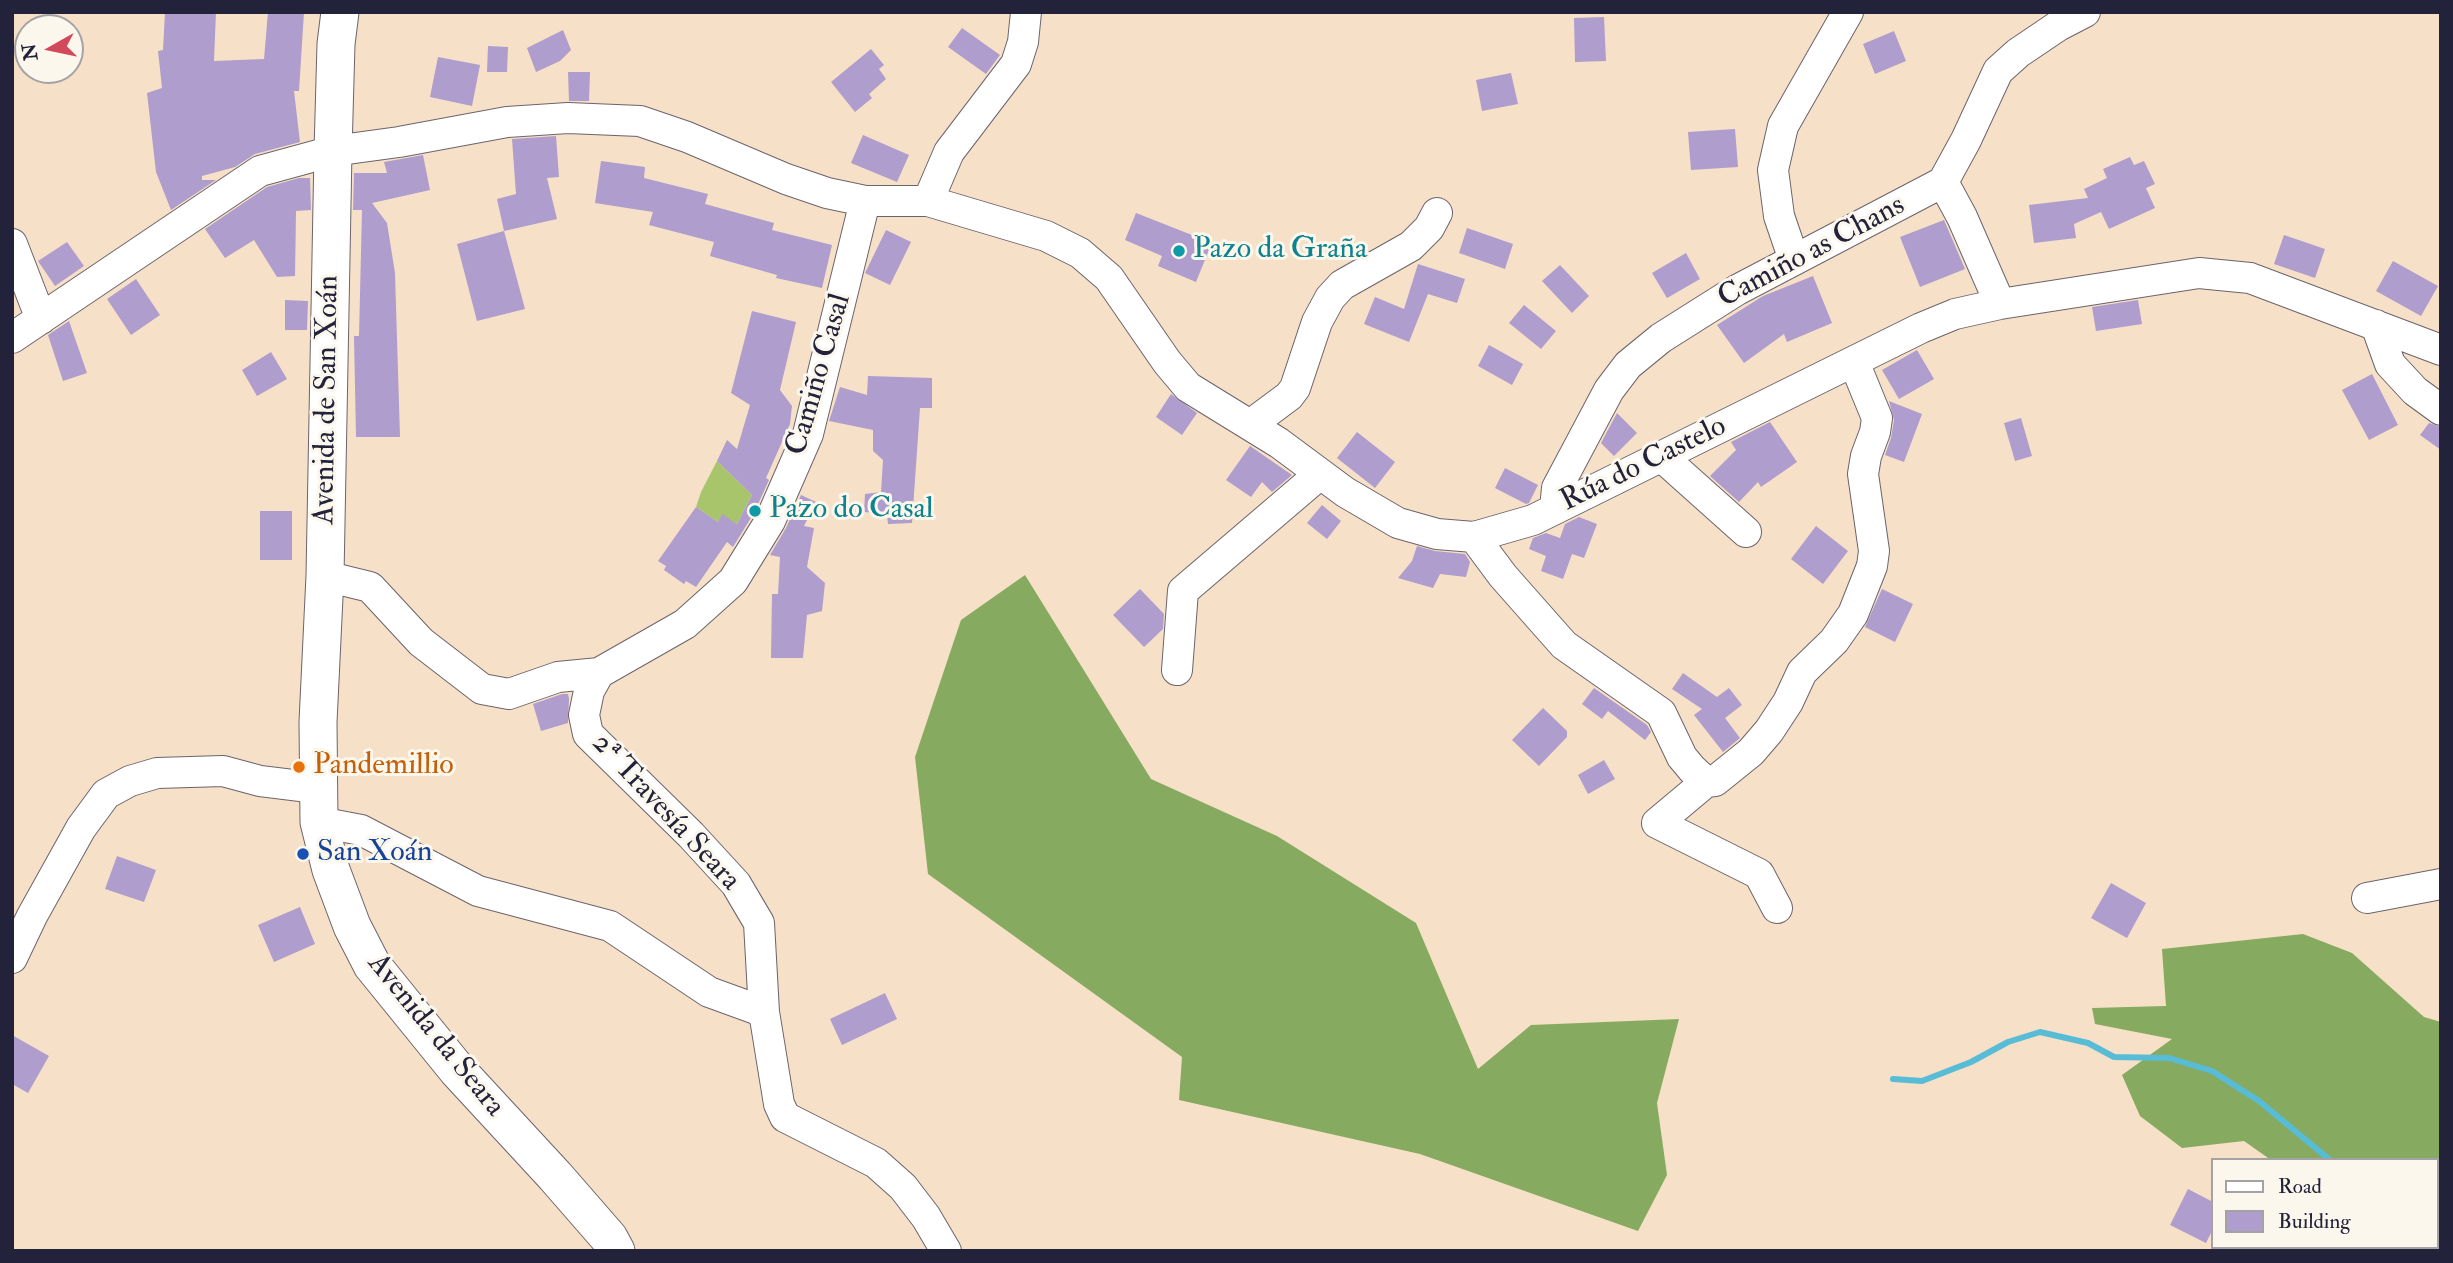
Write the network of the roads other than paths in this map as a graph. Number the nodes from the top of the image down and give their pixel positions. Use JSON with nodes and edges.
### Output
{"nodes":[{"id":1,"x":340,"y":12,"type":"edge"},
{"id":2,"x":1026,"y":12,"type":"edge"},
{"id":3,"x":1848,"y":12,"type":"edge"},
{"id":4,"x":2085,"y":12,"type":"edge"},
{"id":5,"x":333,"y":151,"type":"junction"},
{"id":6,"x":1943,"y":182,"type":"junction"},
{"id":7,"x":865,"y":201,"type":"junction"},
{"id":8,"x":928,"y":201,"type":"junction"},
{"id":9,"x":1437,"y":213,"type":"dead end"},
{"id":10,"x":12,"y":244,"type":"edge"},
{"id":11,"x":1794,"y":260,"type":"junction"},
{"id":12,"x":2000,"y":303,"type":"junction"},
{"id":13,"x":41,"y":319,"type":"junction"},
{"id":14,"x":2376,"y":325,"type":"junction"},
{"id":15,"x":12,"y":338,"type":"edge"},
{"id":16,"x":2441,"y":350,"type":"edge"},
{"id":17,"x":1854,"y":362,"type":"junction"},
{"id":18,"x":2441,"y":410,"type":"edge"},
{"id":19,"x":1250,"y":425,"type":"junction"},
{"id":20,"x":1661,"y":456,"type":"junction"},
{"id":21,"x":1320,"y":474,"type":"junction"},
{"id":22,"x":1555,"y":509,"type":"junction"},
{"id":23,"x":1746,"y":532,"type":"dead end"},
{"id":24,"x":1474,"y":537,"type":"junction"},
{"id":25,"x":325,"y":576,"type":"junction"},
{"id":26,"x":1177,"y":670,"type":"dead end"},
{"id":27,"x":599,"y":673,"type":"junction"},
{"id":28,"x":1706,"y":782,"type":"junction"},
{"id":29,"x":318,"y":805,"type":"junction"},
{"id":30,"x":2441,"y":884,"type":"edge"},
{"id":31,"x":2367,"y":898,"type":"dead end"},
{"id":32,"x":1777,"y":908,"type":"dead end"},
{"id":33,"x":12,"y":958,"type":"edge"},
{"id":34,"x":764,"y":1012,"type":"junction"},
{"id":35,"x":616,"y":1251,"type":"edge"},
{"id":36,"x":946,"y":1251,"type":"edge"}],
"edges":[{"from":1,"to":5,"type":"main road","name":"Avenida de San Xoán"},
{"from":2,"to":8,"type":"street"},
{"from":3,"to":11,"type":"street"},
{"from":4,"to":6,"type":"street"},
{"from":5,"to":7,"type":"street","name":"Rúa do Castelo"},
{"from":5,"to":13,"type":"street","name":"Rúa do Castelo"},
{"from":5,"to":25,"type":"main road","name":"Avenida de San Xoán"},
{"from":6,"to":11,"type":"street","name":"Camiño as Chans"},
{"from":6,"to":12,"type":"street"},
{"from":7,"to":8,"type":"street","name":"Rúa do Castelo"},
{"from":7,"to":27,"type":"street","name":"Camiño Casal"},
{"from":8,"to":19,"type":"street","name":"Rúa do Castelo"},
{"from":9,"to":19,"type":"street"},
{"from":10,"to":13,"type":"street"},
{"from":11,"to":22,"type":"street","name":"Camiño as Chans"},
{"from":12,"to":14,"type":"street","name":"Rúa do Castelo"},
{"from":12,"to":17,"type":"street","name":"Rúa do Castelo"},
{"from":13,"to":15,"type":"street","name":"Rúa do Castelo"},
{"from":14,"to":16,"type":"street","name":"Rúa do Castelo"},
{"from":14,"to":18,"type":"street"},
{"from":17,"to":20,"type":"street","name":"Rúa do Castelo"},
{"from":17,"to":28,"type":"street"},
{"from":19,"to":21,"type":"street","name":"Rúa do Castelo"},
{"from":20,"to":22,"type":"street","name":"Rúa do Castelo"},
{"from":20,"to":23,"type":"street"},
{"from":21,"to":24,"type":"street","name":"Rúa do Castelo"},
{"from":21,"to":26,"type":"street"},
{"from":22,"to":24,"type":"street","name":"Rúa do Castelo"},
{"from":24,"to":28,"type":"street"},
{"from":25,"to":27,"type":"street"},
{"from":25,"to":29,"type":"main road","name":"Avenida de San Xoán"},
{"from":27,"to":34,"type":"street","name":"2ª Travesía Seara"},
{"from":28,"to":32,"type":"street"},
{"from":29,"to":33,"type":"street"},
{"from":29,"to":34,"type":"street"},
{"from":29,"to":35,"type":"main road","name":"Avenida da Seara"},
{"from":30,"to":31,"type":"street"},
{"from":34,"to":36,"type":"street","name":"2ª Travesía Seara"}]}
